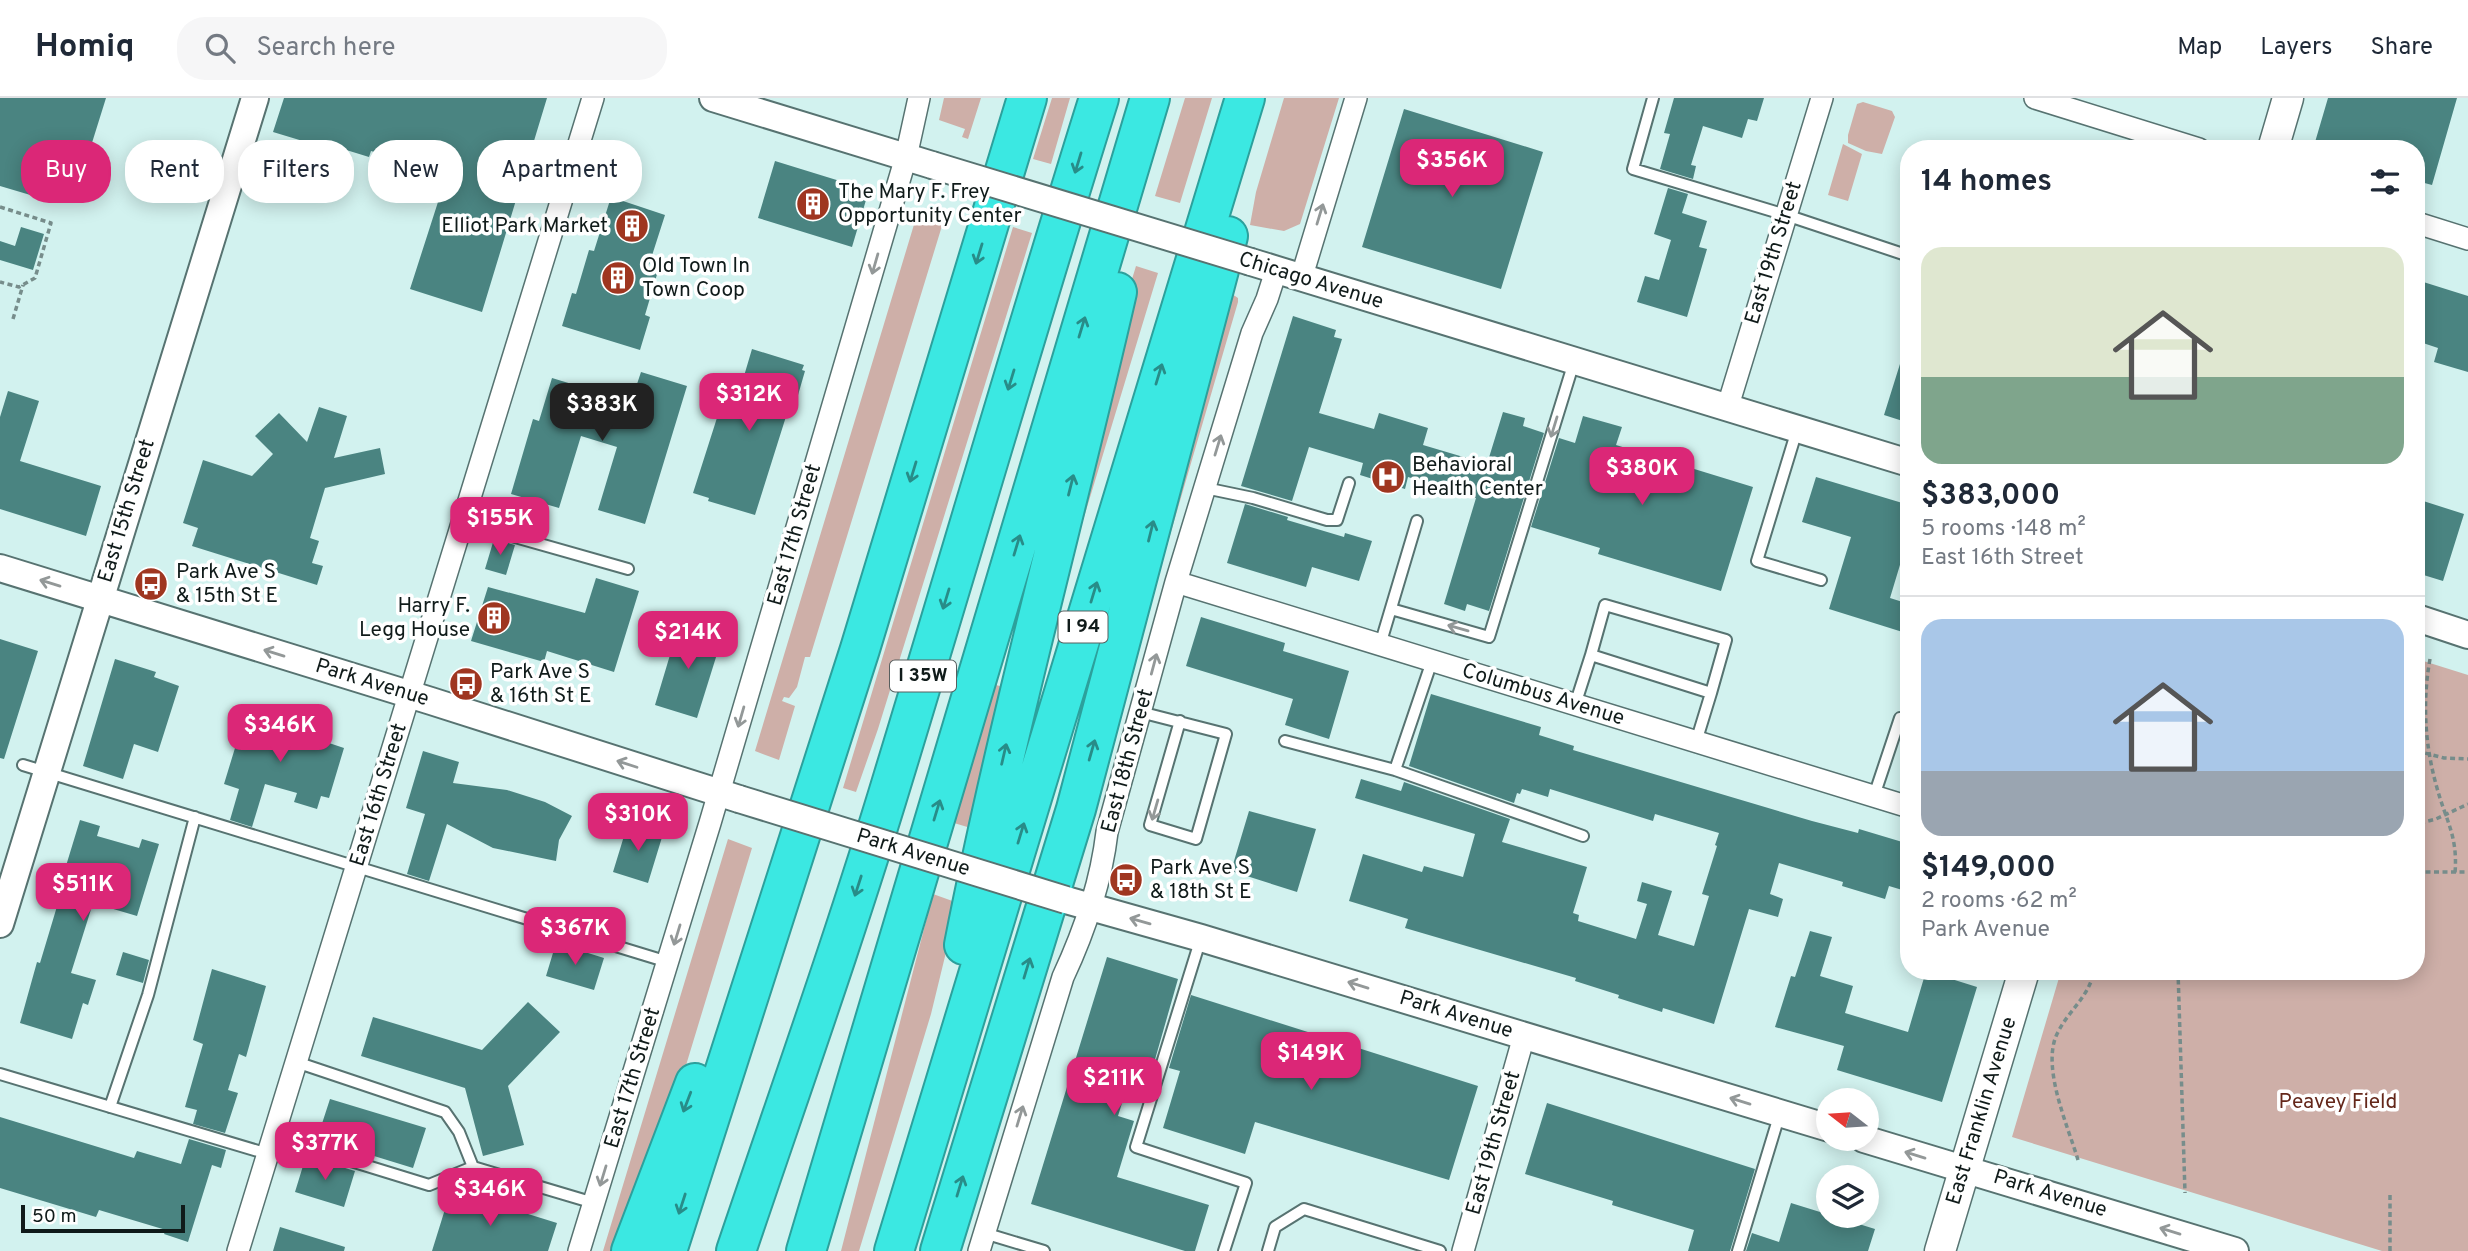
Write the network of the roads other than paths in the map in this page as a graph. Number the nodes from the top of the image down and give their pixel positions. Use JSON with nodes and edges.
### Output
{"nodes":[{"id":1,"x":255,"y":98,"type":"edge"},
{"id":2,"x":593,"y":98,"type":"edge"},
{"id":3,"x":713,"y":98,"type":"edge"},
{"id":4,"x":919,"y":98,"type":"edge"},
{"id":5,"x":1025,"y":98,"type":"edge"},
{"id":6,"x":1099,"y":98,"type":"edge"},
{"id":7,"x":1150,"y":98,"type":"edge"},
{"id":8,"x":1162,"y":98,"type":"edge"},
{"id":9,"x":1245,"y":98,"type":"edge"},
{"id":10,"x":1264,"y":98,"type":"edge"},
{"id":11,"x":1356,"y":98,"type":"edge"},
{"id":12,"x":1653,"y":98,"type":"edge"},
{"id":13,"x":1822,"y":98,"type":"edge"},
{"id":14,"x":2035,"y":98,"type":"edge"},
{"id":15,"x":2288,"y":98,"type":"edge"},
{"id":16,"x":2170,"y":140,"type":"edge"},
{"id":17,"x":2276,"y":140,"type":"edge"},
{"id":18,"x":906,"y":157,"type":"junction"},
{"id":19,"x":1786,"y":215,"type":"junction"},
{"id":20,"x":2425,"y":226,"type":"edge"},
{"id":21,"x":2468,"y":239,"type":"edge"},
{"id":22,"x":1900,"y":253,"type":"edge"},
{"id":23,"x":1263,"y":267,"type":"junction"},
{"id":24,"x":1301,"y":279,"type":"junction"},
{"id":25,"x":1574,"y":362,"type":"junction"},
{"id":26,"x":1727,"y":409,"type":"junction"},
{"id":27,"x":1797,"y":430,"type":"junction"},
{"id":28,"x":1900,"y":460,"type":"edge"},
{"id":29,"x":1349,"y":483,"type":"dead end"},
{"id":30,"x":1205,"y":488,"type":"junction"},
{"id":31,"x":1418,"y":521,"type":"dead end"},
{"id":32,"x":463,"y":522,"type":"junction"},
{"id":33,"x":0,"y":568,"type":"edge"},
{"id":34,"x":628,"y":569,"type":"dead end"},
{"id":35,"x":1821,"y":580,"type":"dead end"},
{"id":36,"x":1176,"y":582,"type":"junction"},
{"id":37,"x":99,"y":598,"type":"junction"},
{"id":38,"x":1391,"y":609,"type":"junction"},
{"id":39,"x":2425,"y":620,"type":"edge"},
{"id":40,"x":2467,"y":629,"type":"edge"},
{"id":41,"x":1380,"y":645,"type":"junction"},
{"id":42,"x":860,"y":649,"type":"junction"},
{"id":43,"x":1591,"y":655,"type":"junction"},
{"id":44,"x":1432,"y":661,"type":"junction"},
{"id":45,"x":1711,"y":693,"type":"junction"},
{"id":46,"x":410,"y":695,"type":"junction"},
{"id":47,"x":1575,"y":705,"type":"junction"},
{"id":48,"x":1140,"y":712,"type":"junction"},
{"id":49,"x":1900,"y":718,"type":"edge"},
{"id":50,"x":1180,"y":721,"type":"junction"},
{"id":51,"x":1285,"y":741,"type":"dead end"},
{"id":52,"x":1696,"y":741,"type":"junction"},
{"id":53,"x":35,"y":769,"type":"junction"},
{"id":54,"x":1395,"y":770,"type":"junction"},
{"id":55,"x":729,"y":796,"type":"junction"},
{"id":56,"x":1874,"y":796,"type":"junction"},
{"id":57,"x":1900,"y":804,"type":"edge"},
{"id":58,"x":195,"y":817,"type":"junction"},
{"id":59,"x":1583,"y":836,"type":"dead end"},
{"id":60,"x":357,"y":867,"type":"junction"},
{"id":61,"x":913,"y":890,"type":"junction"},
{"id":62,"x":1079,"y":903,"type":"junction"},
{"id":63,"x":0,"y":924,"type":"edge"},
{"id":64,"x":1201,"y":938,"type":"junction"},
{"id":65,"x":668,"y":962,"type":"junction"},
{"id":66,"x":2021,"y":980,"type":"edge"},
{"id":67,"x":1524,"y":1035,"type":"junction"},
{"id":68,"x":296,"y":1062,"type":"junction"},
{"id":69,"x":0,"y":1074,"type":"edge"},
{"id":70,"x":110,"y":1107,"type":"junction"},
{"id":71,"x":1780,"y":1113,"type":"junction"},
{"id":72,"x":1816,"y":1124,"type":"edge"},
{"id":73,"x":1880,"y":1144,"type":"edge"},
{"id":74,"x":271,"y":1145,"type":"junction"},
{"id":75,"x":923,"y":1157,"type":"junction"},
{"id":76,"x":473,"y":1167,"type":"junction"},
{"id":77,"x":1965,"y":1168,"type":"junction"},
{"id":78,"x":594,"y":1203,"type":"junction"},
{"id":79,"x":981,"y":1242,"type":"edge"},
{"id":80,"x":238,"y":1251,"type":"edge"},
{"id":81,"x":579,"y":1251,"type":"edge"},
{"id":82,"x":631,"y":1251,"type":"edge"},
{"id":83,"x":667,"y":1251,"type":"edge"},
{"id":84,"x":736,"y":1251,"type":"edge"},
{"id":85,"x":806,"y":1251,"type":"edge"},
{"id":86,"x":827,"y":1251,"type":"edge"},
{"id":87,"x":894,"y":1251,"type":"edge"},
{"id":88,"x":940,"y":1251,"type":"edge"},
{"id":89,"x":1044,"y":1251,"type":"edge"},
{"id":90,"x":1224,"y":1251,"type":"edge"},
{"id":91,"x":1268,"y":1251,"type":"edge"},
{"id":92,"x":1440,"y":1251,"type":"edge"},
{"id":93,"x":1463,"y":1251,"type":"edge"},
{"id":94,"x":1738,"y":1251,"type":"edge"},
{"id":95,"x":1940,"y":1251,"type":"edge"},
{"id":96,"x":2235,"y":1251,"type":"edge"}],
"edges":[{"from":1,"to":37,"type":"street","name":"East 15th Street"},
{"from":2,"to":32,"type":"street","name":"East 16th Street"},
{"from":3,"to":18,"type":"street","name":"Chicago Avenue"},
{"from":4,"to":18,"type":"street","name":"East 17th Street"},
{"from":5,"to":42,"type":"highway","one_way":true},
{"from":6,"to":84,"type":"highway","number":"I 35W","one_way":true},
{"from":61,"to":7,"type":"highway","number":"I 35W","one_way":true},
{"from":75,"to":8,"type":"highway","one_way":true},
{"from":75,"to":9,"type":"highway","number":"I 94","one_way":true},
{"from":88,"to":10,"type":"highway","one_way":true},
{"from":24,"to":11,"type":"street","one_way":true},
{"from":12,"to":19,"type":"lane"},
{"from":13,"to":19,"type":"street","name":"East 19th Street"},
{"from":14,"to":16,"type":"street"},
{"from":15,"to":17,"type":"main road"},
{"from":18,"to":23,"type":"street","name":"Chicago Avenue","bridge":true},
{"from":18,"to":55,"type":"street","name":"East 17th Street","one_way":true},
{"from":19,"to":22,"type":"lane"},
{"from":19,"to":26,"type":"street","name":"East 19th Street"},
{"from":20,"to":21,"type":"street"},
{"from":23,"to":24,"type":"street","name":"Chicago Avenue"},
{"from":30,"to":23,"type":"street","name":"East 18th Street","one_way":true},
{"from":24,"to":25,"type":"street","name":"Chicago Avenue"},
{"from":25,"to":26,"type":"street","name":"Chicago Avenue"},
{"from":25,"to":38,"type":"lane","one_way":true},
{"from":26,"to":27,"type":"street","name":"Chicago Avenue"},
{"from":27,"to":28,"type":"street","name":"Chicago Avenue"},
{"from":27,"to":35,"type":"lane"},
{"from":29,"to":30,"type":"lane"},
{"from":30,"to":36,"type":"street","name":"East 18th Street"},
{"from":31,"to":38,"type":"lane"},
{"from":32,"to":34,"type":"lane"},
{"from":32,"to":46,"type":"street","name":"East 16th Street"},
{"from":37,"to":33,"type":"street","name":"Park Avenue","one_way":true},
{"from":36,"to":41,"type":"street","name":"Columbus Avenue"},
{"from":48,"to":36,"type":"street","name":"East 18th Street","one_way":true},
{"from":46,"to":37,"type":"street","name":"Park Avenue","one_way":true},
{"from":37,"to":53,"type":"street","name":"East 15th Street"},
{"from":38,"to":41,"type":"lane"},
{"from":39,"to":40,"type":"street"},
{"from":41,"to":44,"type":"street","name":"Columbus Avenue"},
{"from":42,"to":82,"type":"highway","one_way":true},
{"from":42,"to":83,"type":"highway","one_way":true},
{"from":43,"to":45,"type":"lane"},
{"from":43,"to":45,"type":"lane"},
{"from":43,"to":47,"type":"lane"},
{"from":44,"to":47,"type":"street","name":"Columbus Avenue"},
{"from":44,"to":54,"type":"lane"},
{"from":45,"to":52,"type":"lane"},
{"from":55,"to":46,"type":"street","name":"Park Avenue","one_way":true},
{"from":46,"to":60,"type":"street","name":"East 16th Street"},
{"from":47,"to":52,"type":"street","name":"Columbus Avenue"},
{"from":48,"to":50,"type":"lane"},
{"from":48,"to":62,"type":"street","name":"East 18th Street"},
{"from":49,"to":56,"type":"lane"},
{"from":50,"to":50,"type":"lane","one_way":true},
{"from":51,"to":54,"type":"lane"},
{"from":52,"to":56,"type":"street","name":"Columbus Avenue"},
{"from":53,"to":58,"type":"lane"},
{"from":53,"to":63,"type":"street","name":"East 15th Street"},
{"from":54,"to":59,"type":"lane"},
{"from":55,"to":62,"type":"street","name":"Park Avenue","bridge":true},
{"from":55,"to":65,"type":"street","name":"East 17th Street","one_way":true},
{"from":56,"to":57,"type":"street","name":"Columbus Avenue"},
{"from":58,"to":60,"type":"lane"},
{"from":58,"to":70,"type":"lane"},
{"from":60,"to":65,"type":"lane"},
{"from":60,"to":68,"type":"street","name":"East 16th Street"},
{"from":61,"to":85,"type":"highway","number":"I 35W"},
{"from":61,"to":86,"type":"highway"},
{"from":64,"to":62,"type":"street","name":"Park Avenue","one_way":true},
{"from":79,"to":62,"type":"street","name":"East 18th Street","one_way":true},
{"from":67,"to":64,"type":"street","name":"Park Avenue","one_way":true},
{"from":64,"to":90,"type":"lane"},
{"from":65,"to":78,"type":"street","name":"East 17th Street","one_way":true},
{"from":66,"to":77,"type":"main road","name":"East Franklin Avenue"},
{"from":71,"to":67,"type":"street","name":"Park Avenue","one_way":true},
{"from":67,"to":93,"type":"street","name":"East 19th Street"},
{"from":68,"to":74,"type":"street","name":"East 16th Street"},
{"from":68,"to":76,"type":"lane"},
{"from":69,"to":70,"type":"lane"},
{"from":70,"to":74,"type":"lane"},
{"from":71,"to":72,"type":"street","name":"Park Avenue"},
{"from":71,"to":94,"type":"lane"},
{"from":77,"to":73,"type":"street","name":"Park Avenue","one_way":true},
{"from":74,"to":76,"type":"lane"},
{"from":74,"to":80,"type":"street","name":"East 16th Street"},
{"from":75,"to":87,"type":"highway","number":"I 94"},
{"from":76,"to":78,"type":"lane"},
{"from":77,"to":95,"type":"main road","name":"East Franklin Avenue"},
{"from":96,"to":77,"type":"street","name":"Park Avenue","one_way":true},
{"from":78,"to":81,"type":"street","name":"East 17th Street"},
{"from":79,"to":89,"type":"lane"},
{"from":91,"to":92,"type":"lane"}]}
